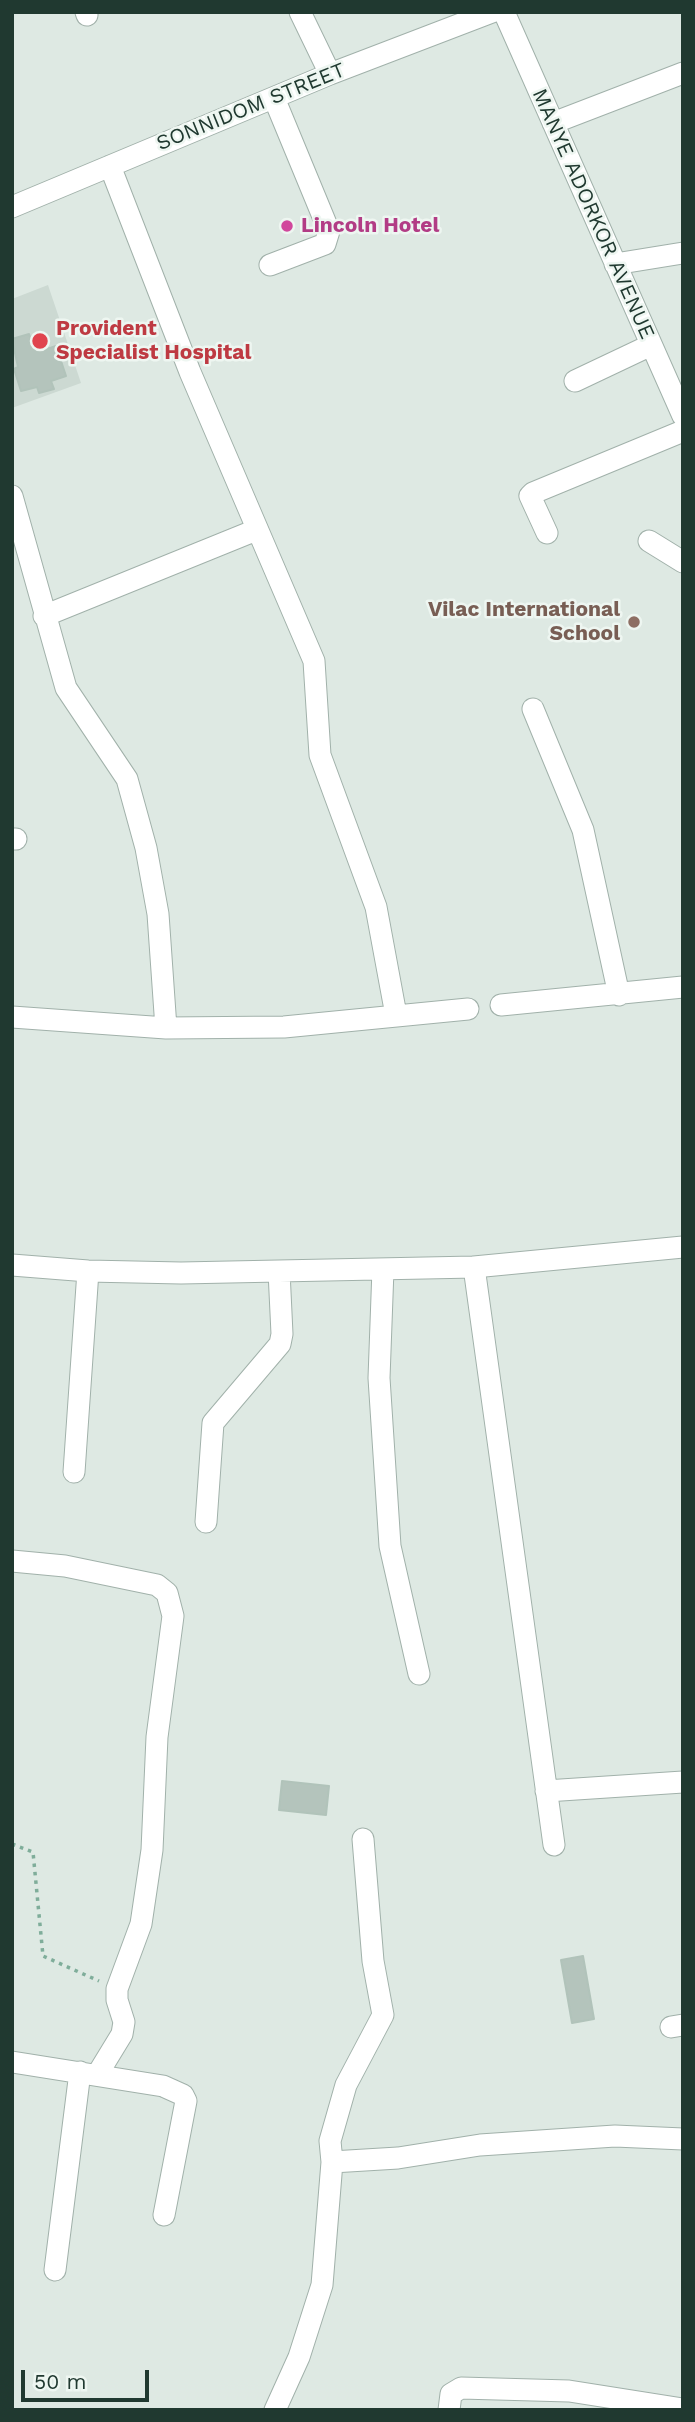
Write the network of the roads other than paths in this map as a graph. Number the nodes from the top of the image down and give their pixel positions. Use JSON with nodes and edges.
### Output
{"nodes":[{"id":1,"x":300,"y":12,"type":"edge"},
{"id":2,"x":492,"y":12,"type":"edge"},
{"id":3,"x":504,"y":12,"type":"edge"},
{"id":4,"x":683,"y":73,"type":"edge"},
{"id":5,"x":330,"y":74,"type":"junction"},
{"id":6,"x":274,"y":98,"type":"junction"},
{"id":7,"x":553,"y":123,"type":"junction"},
{"id":8,"x":110,"y":166,"type":"junction"},
{"id":9,"x":12,"y":207,"type":"edge"},
{"id":10,"x":683,"y":253,"type":"edge"},
{"id":11,"x":615,"y":264,"type":"junction"},
{"id":12,"x":270,"y":265,"type":"dead end"},
{"id":13,"x":651,"y":345,"type":"junction"},
{"id":14,"x":575,"y":381,"type":"dead end"},
{"id":15,"x":683,"y":416,"type":"edge"},
{"id":16,"x":683,"y":431,"type":"edge"},
{"id":17,"x":12,"y":496,"type":"edge"},
{"id":18,"x":256,"y":530,"type":"junction"},
{"id":19,"x":547,"y":533,"type":"dead end"},
{"id":20,"x":649,"y":541,"type":"dead end"},
{"id":21,"x":683,"y":562,"type":"edge"},
{"id":22,"x":44,"y":615,"type":"junction"},
{"id":23,"x":533,"y":709,"type":"dead end"},
{"id":24,"x":683,"y":987,"type":"edge"},
{"id":25,"x":618,"y":995,"type":"junction"},
{"id":26,"x":501,"y":1005,"type":"dead end"},
{"id":27,"x":468,"y":1009,"type":"dead end"},
{"id":28,"x":396,"y":1015,"type":"junction"},
{"id":29,"x":12,"y":1017,"type":"edge"},
{"id":30,"x":166,"y":1028,"type":"junction"},
{"id":31,"x":683,"y":1247,"type":"edge"},
{"id":32,"x":12,"y":1265,"type":"edge"},
{"id":33,"x":474,"y":1268,"type":"junction"},
{"id":34,"x":383,"y":1269,"type":"junction"},
{"id":35,"x":88,"y":1271,"type":"junction"},
{"id":36,"x":279,"y":1271,"type":"junction"},
{"id":37,"x":74,"y":1472,"type":"dead end"},
{"id":38,"x":206,"y":1522,"type":"dead end"},
{"id":39,"x":12,"y":1561,"type":"edge"},
{"id":40,"x":419,"y":1674,"type":"dead end"},
{"id":41,"x":683,"y":1782,"type":"edge"},
{"id":42,"x":546,"y":1791,"type":"junction"},
{"id":43,"x":363,"y":1839,"type":"dead end"},
{"id":44,"x":554,"y":1845,"type":"dead end"},
{"id":45,"x":12,"y":2062,"type":"edge"},
{"id":46,"x":89,"y":2073,"type":"junction"},
{"id":47,"x":683,"y":2138,"type":"edge"},
{"id":48,"x":332,"y":2162,"type":"junction"},
{"id":49,"x":164,"y":2215,"type":"dead end"},
{"id":50,"x":55,"y":2270,"type":"dead end"},
{"id":51,"x":568,"y":2400,"type":"edge"},
{"id":52,"x":683,"y":2409,"type":"edge"},
{"id":53,"x":275,"y":2410,"type":"edge"},
{"id":54,"x":449,"y":2410,"type":"edge"}],
"edges":[{"from":1,"to":5,"type":"street"},
{"from":2,"to":5,"type":"street","name":"SONNIDOM STREET"},
{"from":3,"to":7,"type":"street","name":"MANYE ADORKOR AVENUE"},
{"from":4,"to":7,"type":"street"},
{"from":5,"to":6,"type":"street","name":"SONNIDOM STREET"},
{"from":6,"to":8,"type":"street","name":"SONNIDOM STREET"},
{"from":6,"to":12,"type":"street"},
{"from":7,"to":11,"type":"street","name":"MANYE ADORKOR AVENUE"},
{"from":8,"to":9,"type":"street","name":"SONNIDOM STREET"},
{"from":8,"to":18,"type":"street"},
{"from":10,"to":11,"type":"street"},
{"from":11,"to":13,"type":"street","name":"MANYE ADORKOR AVENUE"},
{"from":13,"to":14,"type":"street"},
{"from":13,"to":15,"type":"street","name":"MANYE ADORKOR AVENUE"},
{"from":16,"to":19,"type":"street"},
{"from":17,"to":22,"type":"street"},
{"from":18,"to":22,"type":"street"},
{"from":18,"to":28,"type":"street"},
{"from":20,"to":21,"type":"street"},
{"from":22,"to":30,"type":"street"},
{"from":23,"to":25,"type":"street"},
{"from":24,"to":25,"type":"street"},
{"from":25,"to":26,"type":"street"},
{"from":27,"to":28,"type":"street"},
{"from":28,"to":30,"type":"street"},
{"from":29,"to":30,"type":"street"},
{"from":31,"to":33,"type":"street"},
{"from":32,"to":35,"type":"street"},
{"from":33,"to":34,"type":"street"},
{"from":33,"to":42,"type":"street"},
{"from":34,"to":36,"type":"street"},
{"from":34,"to":40,"type":"street"},
{"from":35,"to":36,"type":"street"},
{"from":35,"to":37,"type":"street"},
{"from":36,"to":38,"type":"street"},
{"from":39,"to":46,"type":"street"},
{"from":41,"to":42,"type":"street"},
{"from":42,"to":44,"type":"street"},
{"from":43,"to":48,"type":"street"},
{"from":45,"to":46,"type":"street"},
{"from":46,"to":49,"type":"street"},
{"from":46,"to":50,"type":"street"},
{"from":47,"to":48,"type":"street"},
{"from":48,"to":53,"type":"street"},
{"from":51,"to":52,"type":"street"},
{"from":51,"to":54,"type":"street"}]}
